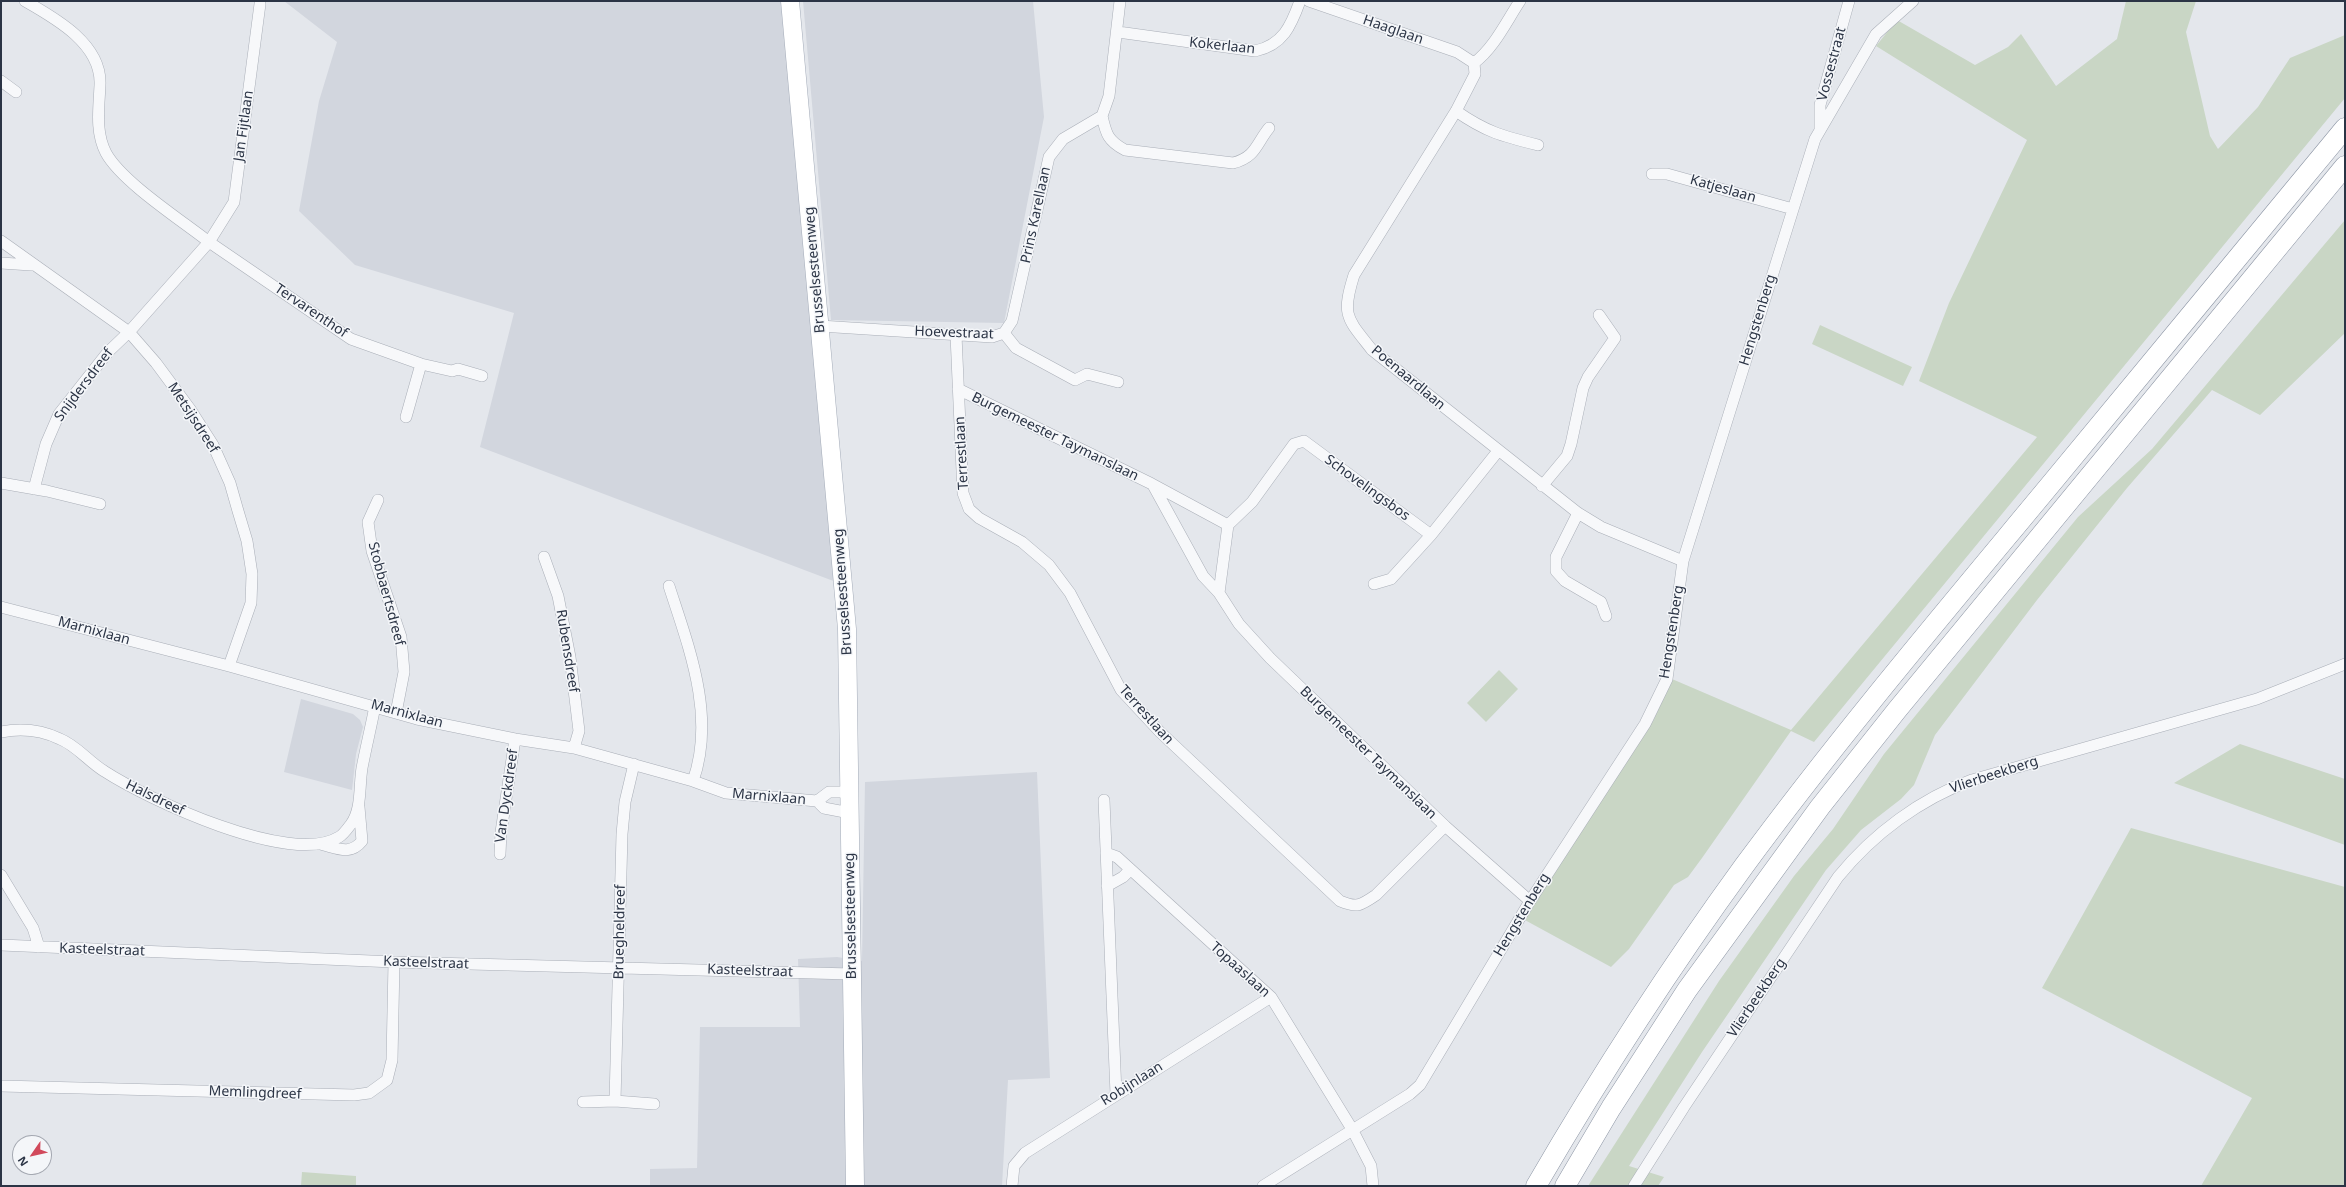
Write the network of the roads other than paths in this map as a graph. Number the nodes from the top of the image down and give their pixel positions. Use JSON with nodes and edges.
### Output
{"nodes":[{"id":1,"x":25,"y":1,"type":"edge"},
{"id":2,"x":790,"y":1,"type":"edge"},
{"id":3,"x":1120,"y":1,"type":"edge"},
{"id":4,"x":1300,"y":1,"type":"edge"},
{"id":5,"x":1309,"y":1,"type":"edge"},
{"id":6,"x":1520,"y":1,"type":"edge"},
{"id":7,"x":1849,"y":1,"type":"edge"},
{"id":8,"x":1913,"y":1,"type":"edge"},
{"id":9,"x":260,"y":4,"type":"dead end"},
{"id":10,"x":1118,"y":32,"type":"junction"},
{"id":11,"x":1474,"y":63,"type":"junction"},
{"id":12,"x":1,"y":82,"type":"edge"},
{"id":13,"x":16,"y":92,"type":"dead end"},
{"id":14,"x":1456,"y":111,"type":"junction"},
{"id":15,"x":1102,"y":116,"type":"junction"},
{"id":16,"x":1269,"y":128,"type":"dead end"},
{"id":17,"x":1820,"y":128,"type":"junction"},
{"id":18,"x":2345,"y":128,"type":"edge"},
{"id":19,"x":1538,"y":145,"type":"dead end"},
{"id":20,"x":2345,"y":166,"type":"edge"},
{"id":21,"x":1652,"y":174,"type":"dead end"},
{"id":22,"x":1793,"y":209,"type":"junction"},
{"id":23,"x":1,"y":241,"type":"edge"},
{"id":24,"x":209,"y":242,"type":"junction"},
{"id":25,"x":1,"y":263,"type":"edge"},
{"id":26,"x":31,"y":265,"type":"junction"},
{"id":27,"x":1599,"y":315,"type":"dead end"},
{"id":28,"x":820,"y":326,"type":"junction"},
{"id":29,"x":128,"y":332,"type":"junction"},
{"id":30,"x":1004,"y":333,"type":"junction"},
{"id":31,"x":956,"y":335,"type":"junction"},
{"id":32,"x":421,"y":364,"type":"junction"},
{"id":33,"x":482,"y":376,"type":"dead end"},
{"id":34,"x":1118,"y":382,"type":"dead end"},
{"id":35,"x":958,"y":389,"type":"junction"},
{"id":36,"x":406,"y":417,"type":"dead end"},
{"id":37,"x":1498,"y":451,"type":"junction"},
{"id":38,"x":1,"y":483,"type":"edge"},
{"id":39,"x":1152,"y":484,"type":"junction"},
{"id":40,"x":1542,"y":486,"type":"junction"},
{"id":41,"x":34,"y":489,"type":"junction"},
{"id":42,"x":378,"y":500,"type":"dead end"},
{"id":43,"x":100,"y":504,"type":"dead end"},
{"id":44,"x":1578,"y":513,"type":"junction"},
{"id":45,"x":1228,"y":525,"type":"junction"},
{"id":46,"x":1431,"y":535,"type":"junction"},
{"id":47,"x":544,"y":557,"type":"dead end"},
{"id":48,"x":1683,"y":561,"type":"junction"},
{"id":49,"x":1374,"y":584,"type":"dead end"},
{"id":50,"x":669,"y":586,"type":"dead end"},
{"id":51,"x":1219,"y":593,"type":"junction"},
{"id":52,"x":1,"y":606,"type":"edge"},
{"id":53,"x":1606,"y":616,"type":"dead end"},
{"id":54,"x":2345,"y":664,"type":"edge"},
{"id":55,"x":229,"y":666,"type":"junction"},
{"id":56,"x":375,"y":706,"type":"junction"},
{"id":57,"x":396,"y":713,"type":"junction"},
{"id":58,"x":1,"y":732,"type":"edge"},
{"id":59,"x":515,"y":739,"type":"junction"},
{"id":60,"x":574,"y":748,"type":"junction"},
{"id":61,"x":634,"y":764,"type":"junction"},
{"id":62,"x":693,"y":781,"type":"junction"},
{"id":63,"x":850,"y":792,"type":"junction"},
{"id":64,"x":1104,"y":800,"type":"dead end"},
{"id":65,"x":817,"y":801,"type":"junction"},
{"id":66,"x":359,"y":806,"type":"junction"},
{"id":67,"x":850,"y":813,"type":"junction"},
{"id":68,"x":1445,"y":826,"type":"junction"},
{"id":69,"x":320,"y":844,"type":"junction"},
{"id":70,"x":1106,"y":853,"type":"junction"},
{"id":71,"x":500,"y":854,"type":"dead end"},
{"id":72,"x":1130,"y":870,"type":"junction"},
{"id":73,"x":1,"y":875,"type":"edge"},
{"id":74,"x":1107,"y":886,"type":"junction"},
{"id":75,"x":1530,"y":901,"type":"junction"},
{"id":76,"x":1,"y":945,"type":"edge"},
{"id":77,"x":39,"y":947,"type":"junction"},
{"id":78,"x":394,"y":962,"type":"junction"},
{"id":79,"x":620,"y":968,"type":"junction"},
{"id":80,"x":851,"y":974,"type":"junction"},
{"id":81,"x":1271,"y":997,"type":"junction"},
{"id":82,"x":1,"y":1086,"type":"edge"},
{"id":83,"x":1116,"y":1094,"type":"junction"},
{"id":84,"x":615,"y":1101,"type":"junction"},
{"id":85,"x":583,"y":1102,"type":"dead end"},
{"id":86,"x":654,"y":1104,"type":"dead end"},
{"id":87,"x":1352,"y":1129,"type":"junction"},
{"id":88,"x":855,"y":1186,"type":"edge"},
{"id":89,"x":1012,"y":1186,"type":"edge"},
{"id":90,"x":1263,"y":1186,"type":"edge"},
{"id":91,"x":1373,"y":1186,"type":"edge"},
{"id":92,"x":1536,"y":1186,"type":"edge"},
{"id":93,"x":1565,"y":1186,"type":"edge"},
{"id":94,"x":1634,"y":1186,"type":"edge"}],
"edges":[{"from":1,"to":24,"type":"street","name":"Tervarenthof"},
{"from":2,"to":28,"type":"main road","name":"Brusselsesteenweg"},
{"from":3,"to":10,"type":"street"},
{"from":4,"to":10,"type":"street","name":"Kokerlaan"},
{"from":5,"to":11,"type":"street","name":"Haaglaan"},
{"from":6,"to":11,"type":"street"},
{"from":7,"to":17,"type":"street","name":"Vossestraat"},
{"from":8,"to":17,"type":"street","name":"Hengstenberg"},
{"from":9,"to":24,"type":"street","name":"Jan Fijtlaan"},
{"from":10,"to":15,"type":"street"},
{"from":11,"to":14,"type":"street","name":"Poenaardlaan"},
{"from":12,"to":13,"type":"street"},
{"from":14,"to":19,"type":"street"},
{"from":14,"to":37,"type":"street","name":"Poenaardlaan"},
{"from":15,"to":16,"type":"street"},
{"from":15,"to":30,"type":"street","name":"Prins Karellaan"},
{"from":17,"to":22,"type":"street","name":"Hengstenberg"},
{"from":18,"to":92,"type":"highway"},
{"from":20,"to":93,"type":"highway"},
{"from":21,"to":22,"type":"street","name":"Katjeslaan"},
{"from":22,"to":48,"type":"street","name":"Hengstenberg"},
{"from":23,"to":26,"type":"street","name":"Metsijsdreef"},
{"from":24,"to":29,"type":"street","name":"Jan Fijtlaan"},
{"from":24,"to":32,"type":"street","name":"Tervarenthof"},
{"from":25,"to":26,"type":"street"},
{"from":26,"to":29,"type":"street","name":"Metsijsdreef"},
{"from":27,"to":40,"type":"street"},
{"from":28,"to":31,"type":"street","name":"Hoevestraat"},
{"from":28,"to":63,"type":"main road","name":"Brusselsesteenweg"},
{"from":29,"to":41,"type":"street","name":"Snijdersdreef"},
{"from":29,"to":55,"type":"street","name":"Metsijsdreef"},
{"from":30,"to":31,"type":"street","name":"Hoevestraat"},
{"from":30,"to":34,"type":"street","name":"Hoevestraat"},
{"from":31,"to":35,"type":"street","name":"Terrestlaan"},
{"from":32,"to":33,"type":"street","name":"Tervarenthof"},
{"from":32,"to":36,"type":"street"},
{"from":35,"to":39,"type":"street","name":"Burgemeester Taymanslaan"},
{"from":35,"to":68,"type":"street","name":"Terrestlaan"},
{"from":37,"to":40,"type":"street","name":"Poenaardlaan"},
{"from":37,"to":46,"type":"street"},
{"from":38,"to":41,"type":"street"},
{"from":39,"to":45,"type":"street","name":"Burgemeester Taymanslaan"},
{"from":39,"to":51,"type":"street","name":"Burgemeester Taymanslaan"},
{"from":40,"to":44,"type":"street","name":"Poenaardlaan"},
{"from":41,"to":43,"type":"street"},
{"from":42,"to":57,"type":"street","name":"Stobbaertsdreef"},
{"from":44,"to":48,"type":"street","name":"Poenaardlaan"},
{"from":44,"to":53,"type":"street"},
{"from":45,"to":46,"type":"street","name":"Schovelingsbos"},
{"from":45,"to":51,"type":"street"},
{"from":46,"to":49,"type":"street"},
{"from":47,"to":60,"type":"street","name":"Rubensdreef"},
{"from":48,"to":75,"type":"street","name":"Hengstenberg"},
{"from":50,"to":62,"type":"street"},
{"from":51,"to":68,"type":"street","name":"Burgemeester Taymanslaan"},
{"from":52,"to":55,"type":"street","name":"Marnixlaan"},
{"from":54,"to":94,"type":"street","name":"Vlierbeekberg"},
{"from":55,"to":56,"type":"street","name":"Marnixlaan"},
{"from":56,"to":57,"type":"street","name":"Marnixlaan"},
{"from":56,"to":66,"type":"street","name":"Halsdreef"},
{"from":57,"to":59,"type":"street","name":"Marnixlaan"},
{"from":58,"to":69,"type":"street","name":"Halsdreef"},
{"from":59,"to":60,"type":"street","name":"Marnixlaan"},
{"from":59,"to":71,"type":"street","name":"Van Dyckdreef"},
{"from":60,"to":61,"type":"street","name":"Marnixlaan"},
{"from":61,"to":62,"type":"street","name":"Marnixlaan"},
{"from":61,"to":79,"type":"street","name":"Bruegheldreef"},
{"from":62,"to":65,"type":"street","name":"Marnixlaan"},
{"from":63,"to":65,"type":"street","name":"Marnixlaan"},
{"from":63,"to":67,"type":"main road","name":"Brusselsesteenweg"},
{"from":64,"to":70,"type":"street"},
{"from":65,"to":67,"type":"street","name":"Marnixlaan"},
{"from":66,"to":69,"type":"street","name":"Halsdreef"},
{"from":66,"to":69,"type":"street","name":"Halsdreef"},
{"from":67,"to":80,"type":"main road","name":"Brusselsesteenweg"},
{"from":68,"to":75,"type":"street","name":"Burgemeester Taymanslaan"},
{"from":70,"to":72,"type":"street","name":"Topaaslaan"},
{"from":70,"to":74,"type":"street"},
{"from":72,"to":74,"type":"street"},
{"from":72,"to":81,"type":"street","name":"Topaaslaan"},
{"from":73,"to":77,"type":"street"},
{"from":74,"to":83,"type":"street"},
{"from":75,"to":87,"type":"street","name":"Hengstenberg"},
{"from":76,"to":77,"type":"street","name":"Kasteelstraat"},
{"from":77,"to":78,"type":"street","name":"Kasteelstraat"},
{"from":78,"to":79,"type":"street","name":"Kasteelstraat"},
{"from":78,"to":82,"type":"street","name":"Memlingdreef"},
{"from":79,"to":80,"type":"street","name":"Kasteelstraat"},
{"from":79,"to":84,"type":"street","name":"Bruegheldreef"},
{"from":80,"to":88,"type":"main road","name":"Brusselsesteenweg"},
{"from":81,"to":83,"type":"street","name":"Robijnlaan"},
{"from":81,"to":87,"type":"street","name":"Topaaslaan"},
{"from":83,"to":89,"type":"street","name":"Robijnlaan"},
{"from":84,"to":85,"type":"street"},
{"from":84,"to":86,"type":"street"},
{"from":87,"to":90,"type":"street","name":"Hengstenberg"},
{"from":87,"to":91,"type":"street","name":"Topaaslaan"}]}
